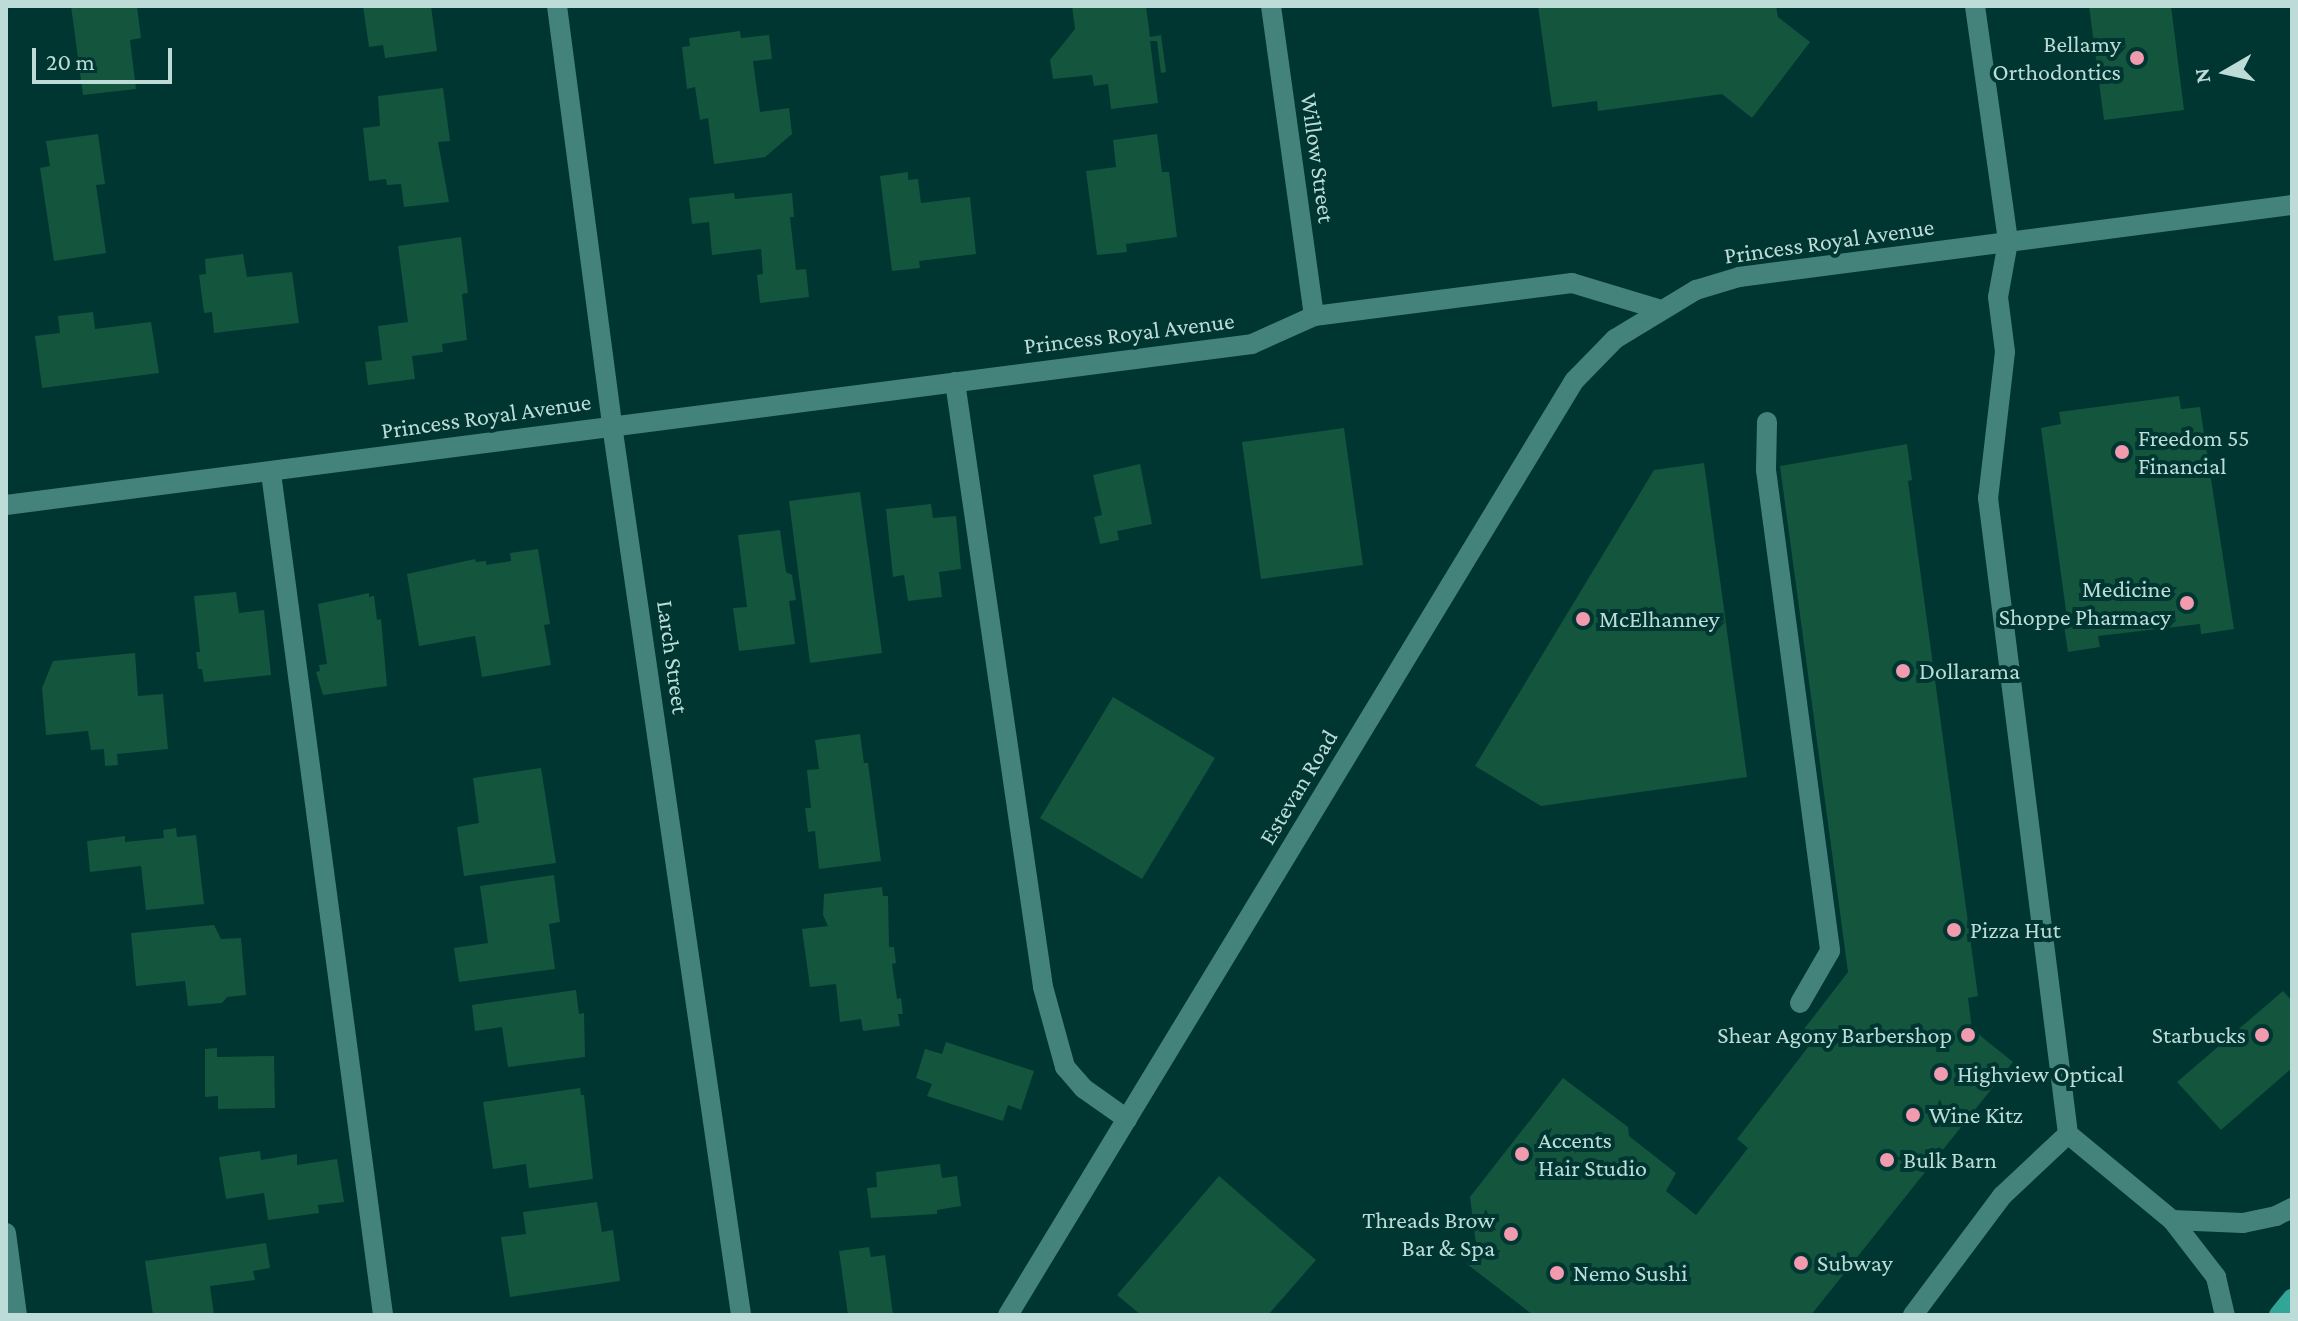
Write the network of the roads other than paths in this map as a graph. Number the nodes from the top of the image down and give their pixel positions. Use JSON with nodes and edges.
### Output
{"nodes":[{"id":1,"x":557,"y":6,"type":"edge"},
{"id":2,"x":1271,"y":6,"type":"edge"},
{"id":3,"x":1975,"y":6,"type":"edge"},
{"id":4,"x":2292,"y":205,"type":"edge"},
{"id":5,"x":2008,"y":242,"type":"junction"},
{"id":6,"x":1658,"y":309,"type":"junction"},
{"id":7,"x":1314,"y":316,"type":"junction"},
{"id":8,"x":955,"y":382,"type":"junction"},
{"id":9,"x":1767,"y":422,"type":"dead end"},
{"id":10,"x":612,"y":425,"type":"junction"},
{"id":11,"x":271,"y":473,"type":"junction"},
{"id":12,"x":6,"y":505,"type":"edge"},
{"id":13,"x":1800,"y":1003,"type":"dead end"},
{"id":14,"x":1127,"y":1119,"type":"junction"},
{"id":15,"x":2068,"y":1134,"type":"junction"},
{"id":16,"x":2292,"y":1208,"type":"edge"},
{"id":17,"x":2172,"y":1220,"type":"junction"},
{"id":18,"x":6,"y":1233,"type":"edge"},
{"id":19,"x":2292,"y":1299,"type":"edge"},
{"id":20,"x":17,"y":1315,"type":"edge"},
{"id":21,"x":383,"y":1315,"type":"edge"},
{"id":22,"x":741,"y":1315,"type":"edge"},
{"id":23,"x":1008,"y":1315,"type":"edge"},
{"id":24,"x":1913,"y":1315,"type":"edge"},
{"id":25,"x":2225,"y":1315,"type":"edge"},
{"id":26,"x":2279,"y":1315,"type":"edge"}],
"edges":[{"from":1,"to":10,"type":"street","name":"Larch Street"},
{"from":2,"to":7,"type":"street","name":"Willow Street"},
{"from":3,"to":5,"type":"street"},
{"from":4,"to":5,"type":"street","name":"Princess Royal Avenue"},
{"from":5,"to":6,"type":"street","name":"Princess Royal Avenue"},
{"from":5,"to":15,"type":"street"},
{"from":6,"to":7,"type":"street","name":"Princess Royal Avenue"},
{"from":6,"to":14,"type":"street","name":"Estevan Road"},
{"from":7,"to":8,"type":"street","name":"Princess Royal Avenue"},
{"from":8,"to":10,"type":"street","name":"Princess Royal Avenue"},
{"from":8,"to":14,"type":"street"},
{"from":9,"to":13,"type":"street"},
{"from":10,"to":11,"type":"street","name":"Princess Royal Avenue"},
{"from":10,"to":22,"type":"street","name":"Larch Street"},
{"from":11,"to":12,"type":"street","name":"Princess Royal Avenue"},
{"from":11,"to":21,"type":"street"},
{"from":14,"to":23,"type":"street","name":"Estevan Road"},
{"from":15,"to":17,"type":"street"},
{"from":15,"to":24,"type":"street"},
{"from":16,"to":17,"type":"street"},
{"from":17,"to":25,"type":"street"},
{"from":18,"to":20,"type":"street"},
{"from":19,"to":26,"type":"main road"}]}
